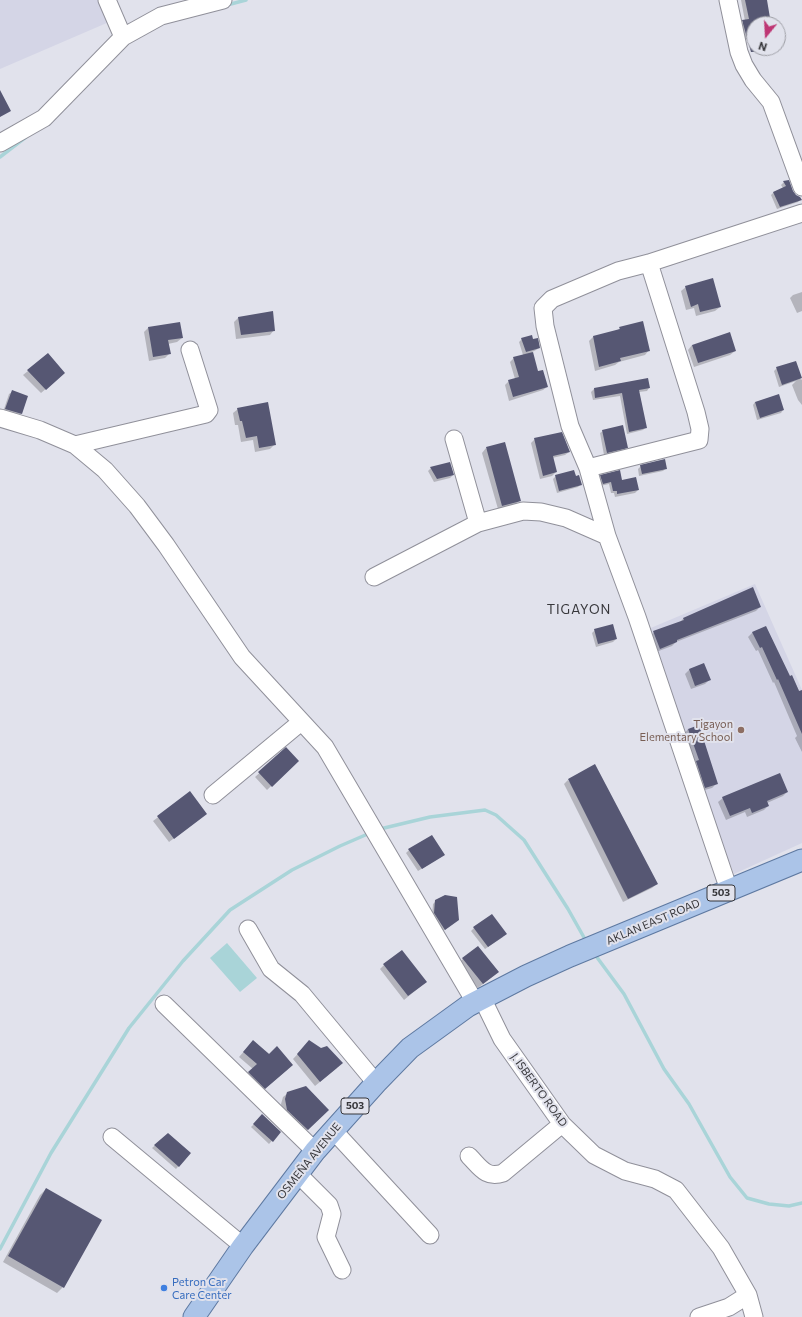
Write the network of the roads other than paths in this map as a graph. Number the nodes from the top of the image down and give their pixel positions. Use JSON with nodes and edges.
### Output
{"nodes":[{"id":1,"x":108,"y":0,"type":"edge"},
{"id":2,"x":223,"y":0,"type":"edge"},
{"id":3,"x":728,"y":0,"type":"edge"},
{"id":4,"x":124,"y":37,"type":"junction"},
{"id":5,"x":0,"y":143,"type":"edge"},
{"id":6,"x":802,"y":187,"type":"edge"},
{"id":7,"x":802,"y":213,"type":"edge"},
{"id":8,"x":649,"y":263,"type":"junction"},
{"id":9,"x":190,"y":350,"type":"dead end"},
{"id":10,"x":0,"y":418,"type":"edge"},
{"id":11,"x":454,"y":439,"type":"dead end"},
{"id":12,"x":75,"y":445,"type":"junction"},
{"id":13,"x":588,"y":468,"type":"junction"},
{"id":14,"x":478,"y":523,"type":"junction"},
{"id":15,"x":607,"y":536,"type":"junction"},
{"id":16,"x":374,"y":577,"type":"dead end"},
{"id":17,"x":301,"y":722,"type":"junction"},
{"id":18,"x":213,"y":795,"type":"dead end"},
{"id":19,"x":802,"y":860,"type":"edge"},
{"id":20,"x":729,"y":890,"type":"junction"},
{"id":21,"x":248,"y":929,"type":"dead end"},
{"id":22,"x":570,"y":956,"type":"joint"},
{"id":23,"x":479,"y":1000,"type":"junction"},
{"id":24,"x":164,"y":1004,"type":"dead end"},
{"id":25,"x":376,"y":1083,"type":"junction"},
{"id":26,"x":562,"y":1124,"type":"junction"},
{"id":27,"x":333,"y":1130,"type":"junction"},
{"id":28,"x":112,"y":1136,"type":"dead end"},
{"id":29,"x":315,"y":1151,"type":"junction"},
{"id":30,"x":469,"y":1156,"type":"dead end"},
{"id":31,"x":297,"y":1173,"type":"junction"},
{"id":32,"x":430,"y":1235,"type":"dead end"},
{"id":33,"x":243,"y":1246,"type":"junction"},
{"id":34,"x":342,"y":1270,"type":"dead end"},
{"id":35,"x":748,"y":1295,"type":"junction"},
{"id":36,"x":194,"y":1317,"type":"edge"},
{"id":37,"x":699,"y":1317,"type":"edge"},
{"id":38,"x":754,"y":1317,"type":"edge"}],
"edges":[{"from":1,"to":4,"type":"street"},
{"from":2,"to":4,"type":"street"},
{"from":3,"to":6,"type":"street"},
{"from":4,"to":5,"type":"street"},
{"from":7,"to":8,"type":"street"},
{"from":8,"to":13,"type":"street"},
{"from":8,"to":13,"type":"street"},
{"from":9,"to":12,"type":"street"},
{"from":10,"to":12,"type":"street","name":"J. ISBERTO ROAD"},
{"from":11,"to":14,"type":"street"},
{"from":12,"to":17,"type":"street","name":"J. ISBERTO ROAD"},
{"from":13,"to":15,"type":"street"},
{"from":14,"to":15,"type":"street"},
{"from":14,"to":16,"type":"street"},
{"from":15,"to":20,"type":"street"},
{"from":17,"to":18,"type":"street"},
{"from":17,"to":23,"type":"street","name":"J. ISBERTO ROAD"},
{"from":19,"to":20,"type":"main road","name":"AKLAN EAST ROAD","number":"503"},
{"from":20,"to":22,"type":"main road","name":"AKLAN EAST ROAD","number":"503"},
{"from":21,"to":25,"type":"street"},
{"from":22,"to":23,"type":"main road","name":"OSMEÑA AVENUE","number":"503"},
{"from":23,"to":25,"type":"main road","name":"OSMEÑA AVENUE","number":"503"},
{"from":23,"to":26,"type":"street","name":"J. ISBERTO ROAD"},
{"from":24,"to":29,"type":"street"},
{"from":25,"to":27,"type":"main road","name":"OSMEÑA AVENUE","number":"503"},
{"from":26,"to":30,"type":"street"},
{"from":26,"to":35,"type":"street","name":"J. ISBERTO ROAD"},
{"from":27,"to":29,"type":"main road","name":"OSMEÑA AVENUE","number":"503"},
{"from":27,"to":32,"type":"street"},
{"from":28,"to":33,"type":"street"},
{"from":29,"to":31,"type":"main road","name":"OSMEÑA AVENUE","number":"503"},
{"from":31,"to":33,"type":"main road","name":"OSMEÑA AVENUE","number":"503"},
{"from":31,"to":34,"type":"street"},
{"from":33,"to":36,"type":"main road","name":"OSMEÑA AVENUE","number":"503"},
{"from":35,"to":37,"type":"street"},
{"from":35,"to":38,"type":"street","name":"J. ISBERTO ROAD"}]}
